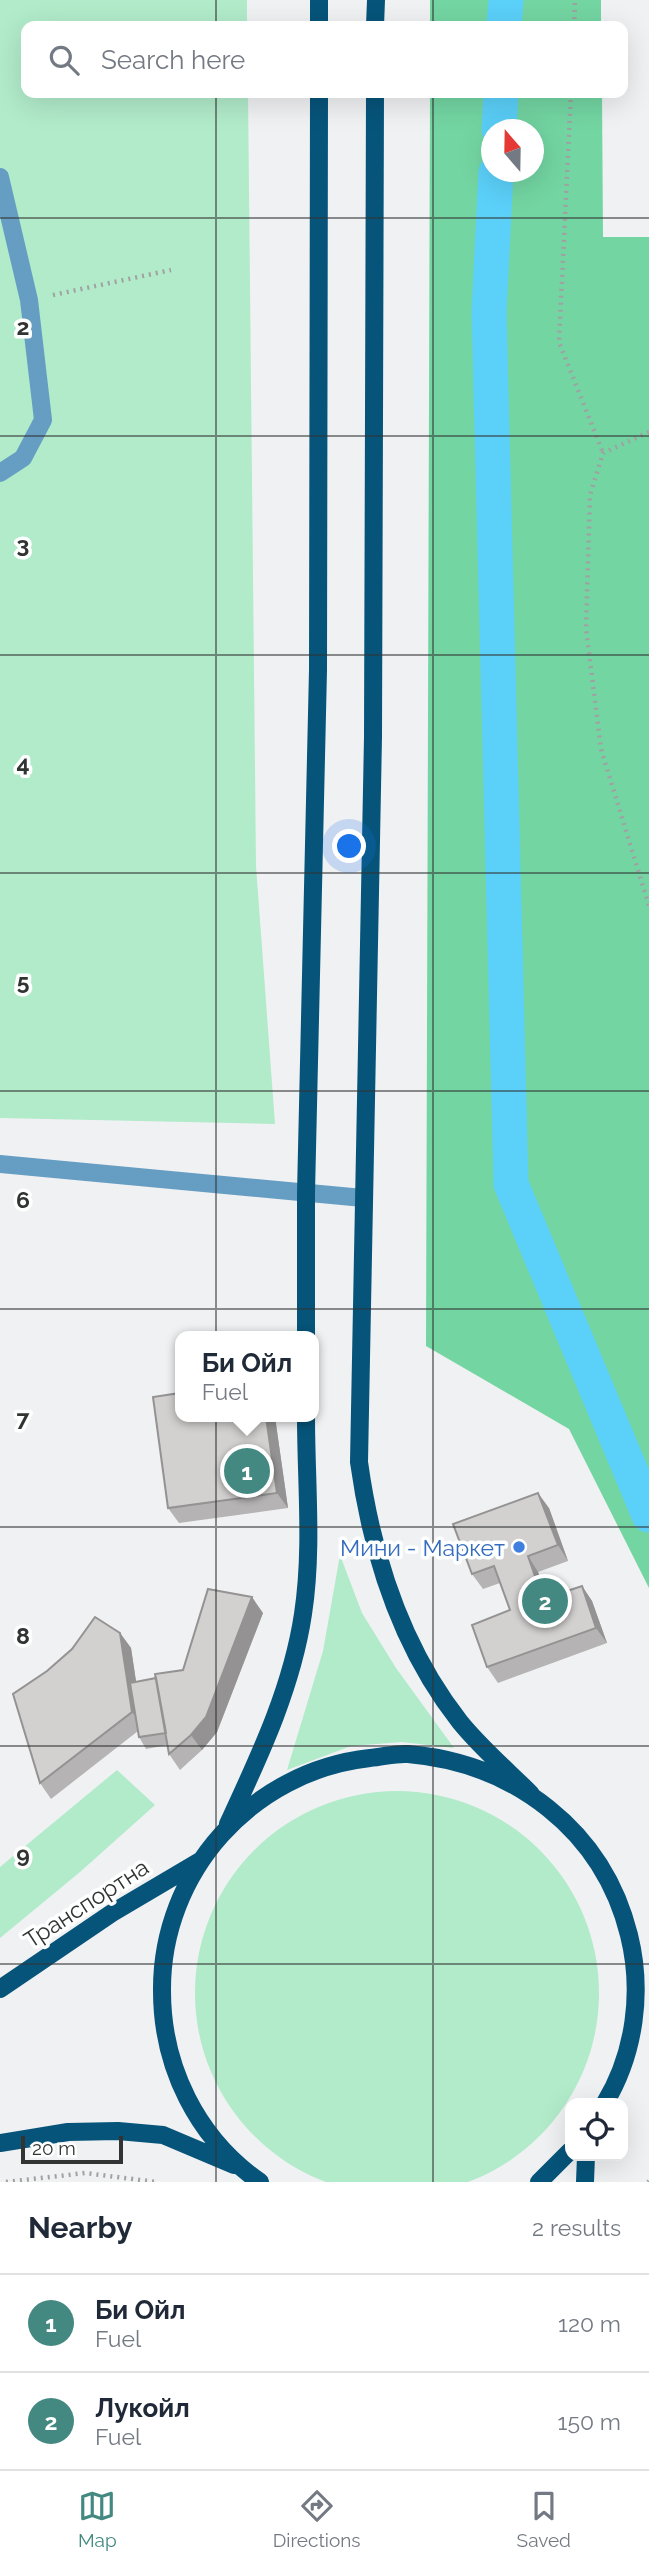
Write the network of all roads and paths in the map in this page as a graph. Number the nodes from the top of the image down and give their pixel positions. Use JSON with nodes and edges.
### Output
{"nodes":[{"id":1,"x":319,"y":0,"type":"edge"},
{"id":2,"x":376,"y":0,"type":"edge"},
{"id":3,"x":575,"y":0,"type":"edge"},
{"id":4,"x":319,"y":21,"type":"edge"},
{"id":5,"x":375,"y":21,"type":"edge"},
{"id":6,"x":574,"y":21,"type":"edge"},
{"id":7,"x":318,"y":98,"type":"edge"},
{"id":8,"x":375,"y":98,"type":"edge"},
{"id":9,"x":571,"y":98,"type":"edge"},
{"id":10,"x":0,"y":177,"type":"edge"},
{"id":11,"x":171,"y":270,"type":"dead end"},
{"id":12,"x":29,"y":300,"type":"junction"},
{"id":13,"x":649,"y":432,"type":"edge"},
{"id":14,"x":603,"y":453,"type":"junction"},
{"id":15,"x":0,"y":473,"type":"edge"},
{"id":16,"x":649,"y":906,"type":"edge"},
{"id":17,"x":0,"y":1164,"type":"edge"},
{"id":18,"x":306,"y":1193,"type":"junction"},
{"id":19,"x":363,"y":1198,"type":"junction"},
{"id":20,"x":306,"y":1331,"type":"edge"},
{"id":21,"x":306,"y":1422,"type":"edge"},
{"id":22,"x":531,"y":1794,"type":"junction"},
{"id":23,"x":227,"y":1827,"type":"junction"},
{"id":24,"x":200,"y":1861,"type":"junction"},
{"id":25,"x":0,"y":1989,"type":"edge"},
{"id":26,"x":608,"y":2098,"type":"edge"},
{"id":27,"x":0,"y":2143,"type":"edge"},
{"id":28,"x":565,"y":2156,"type":"edge"},
{"id":29,"x":586,"y":2161,"type":"edge"},
{"id":30,"x":237,"y":2166,"type":"junction"},
{"id":31,"x":6,"y":2182,"type":"edge"},
{"id":32,"x":157,"y":2182,"type":"edge"},
{"id":33,"x":260,"y":2182,"type":"edge"},
{"id":34,"x":539,"y":2182,"type":"edge"},
{"id":35,"x":584,"y":2182,"type":"edge"}],
"edges":[{"from":1,"to":4,"type":"main road"},
{"from":2,"to":5,"type":"main road"},
{"from":3,"to":6,"type":"path"},
{"from":7,"to":18,"type":"main road"},
{"from":8,"to":19,"type":"main road"},
{"from":9,"to":14,"type":"path"},
{"from":10,"to":12,"type":"lane"},
{"from":11,"to":12,"type":"path"},
{"from":12,"to":15,"type":"lane"},
{"from":13,"to":14,"type":"path"},
{"from":14,"to":16,"type":"path"},
{"from":17,"to":18,"type":"lane"},
{"from":18,"to":19,"type":"lane"},
{"from":18,"to":20,"type":"main road"},
{"from":19,"to":22,"type":"main road"},
{"from":21,"to":23,"type":"main road"},
{"from":22,"to":23,"type":"main road"},
{"from":22,"to":26,"type":"main road"},
{"from":23,"to":24,"type":"main road"},
{"from":24,"to":25,"type":"main road","name":"Транспортна"},
{"from":24,"to":30,"type":"main road"},
{"from":27,"to":30,"type":"main road"},
{"from":28,"to":34,"type":"main road"},
{"from":29,"to":35,"type":"main road"},
{"from":30,"to":33,"type":"main road"},
{"from":31,"to":32,"type":"path"}]}
